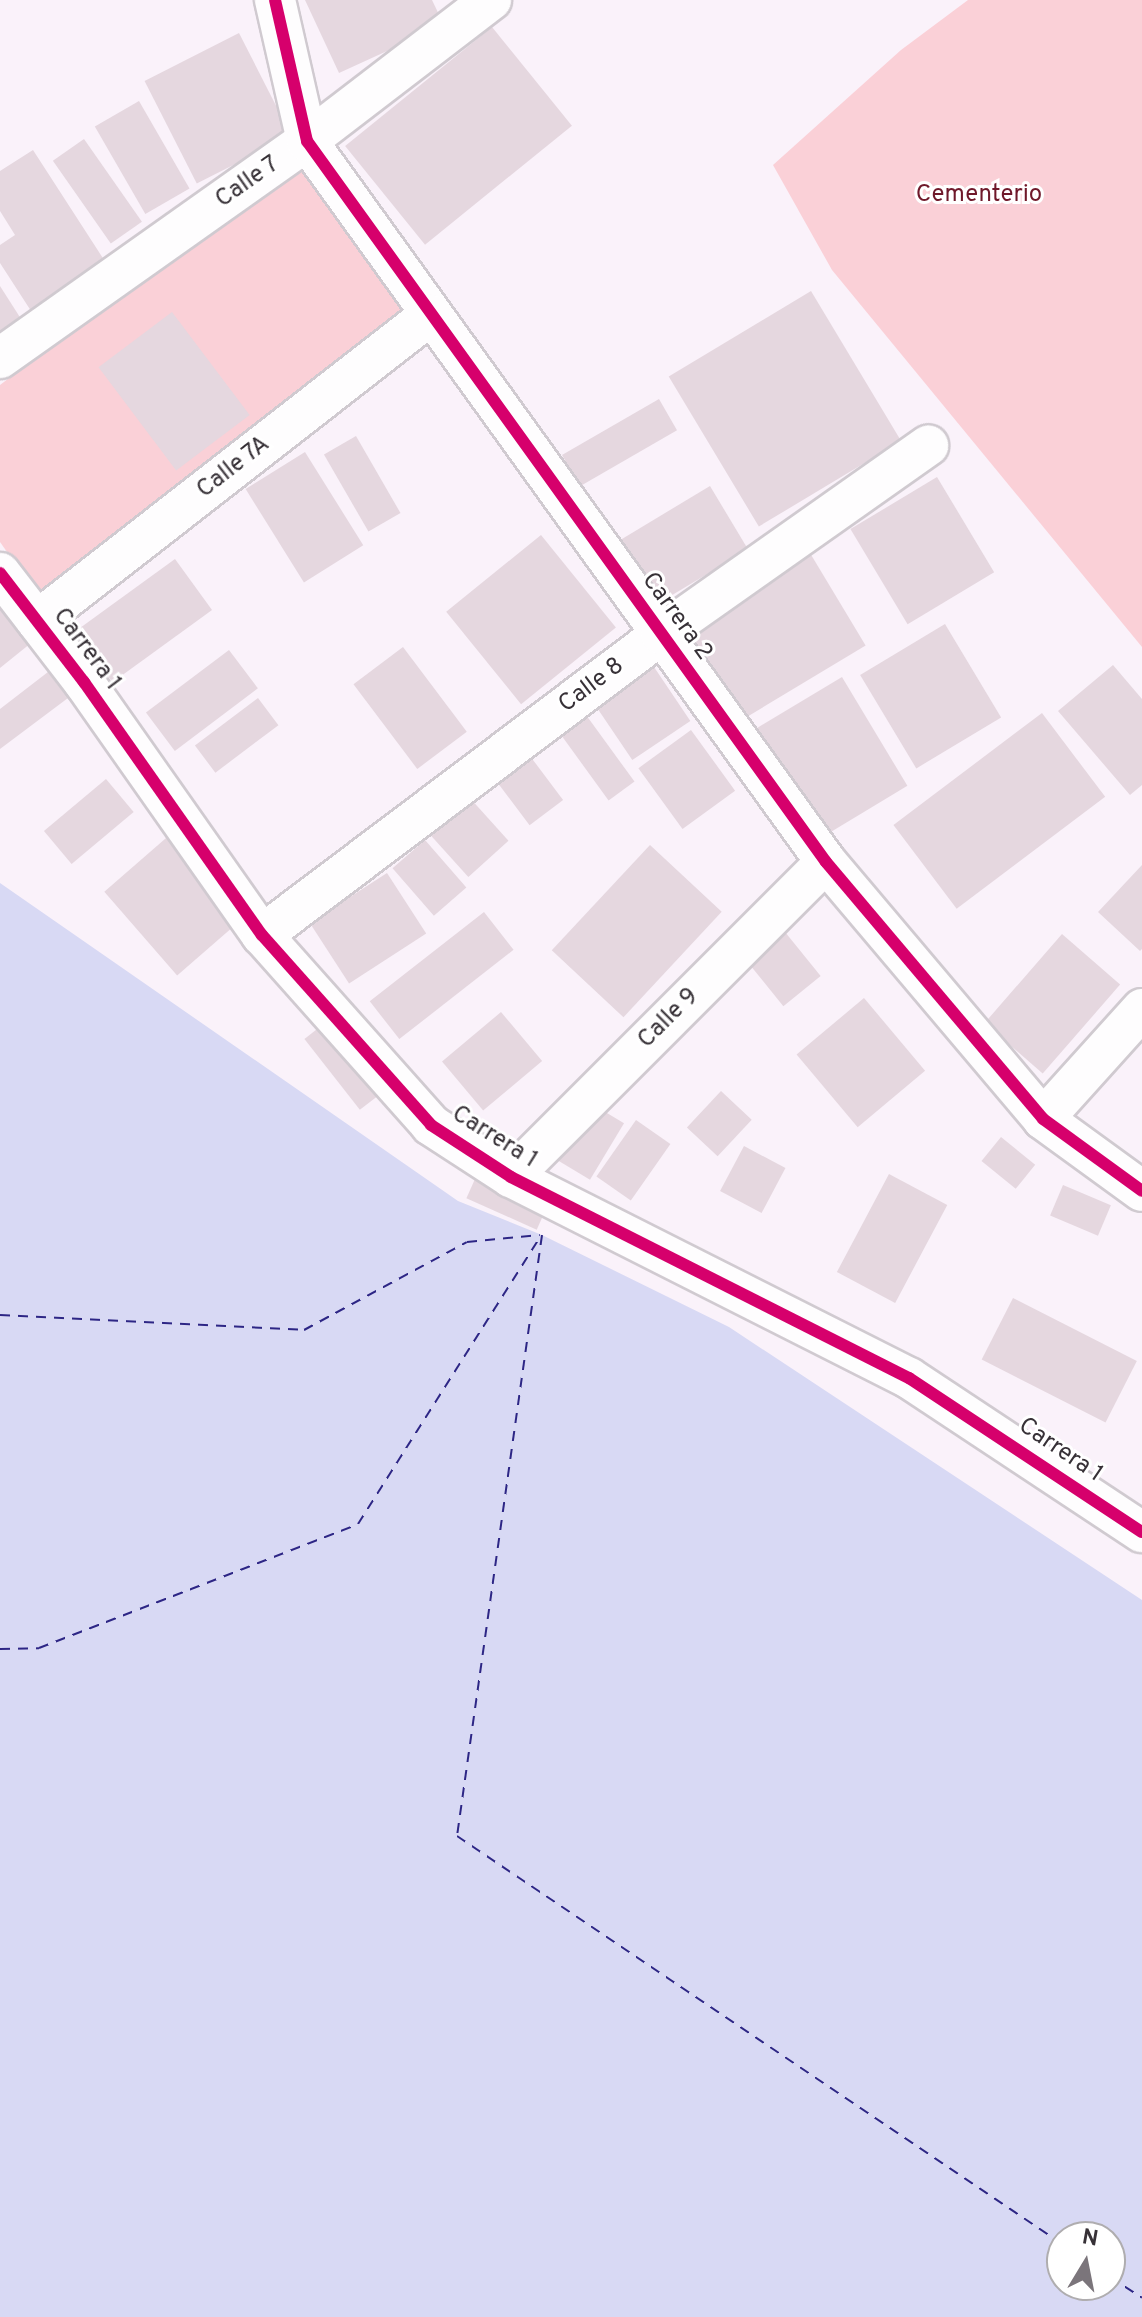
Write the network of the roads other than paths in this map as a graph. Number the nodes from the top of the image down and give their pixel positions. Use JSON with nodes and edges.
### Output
{"nodes":[{"id":1,"x":275,"y":0,"type":"edge"},
{"id":2,"x":491,"y":0,"type":"edge"},
{"id":3,"x":307,"y":141,"type":"junction"},
{"id":4,"x":430,"y":315,"type":"junction"},
{"id":5,"x":0,"y":358,"type":"edge"},
{"id":6,"x":928,"y":446,"type":"dead end"},
{"id":7,"x":0,"y":573,"type":"edge"},
{"id":8,"x":37,"y":621,"type":"junction"},
{"id":9,"x":661,"y":634,"type":"junction"},
{"id":10,"x":826,"y":862,"type":"junction"},
{"id":11,"x":262,"y":935,"type":"junction"},
{"id":12,"x":1142,"y":1009,"type":"edge"},
{"id":13,"x":1043,"y":1119,"type":"junction"},
{"id":14,"x":511,"y":1177,"type":"junction"},
{"id":15,"x":1142,"y":1191,"type":"edge"},
{"id":16,"x":1142,"y":1532,"type":"edge"}],
"edges":[{"from":1,"to":3,"type":"street","name":"Carrera 2"},
{"from":2,"to":3,"type":"street","name":"Calle 7"},
{"from":3,"to":4,"type":"street","name":"Carrera 2"},
{"from":3,"to":5,"type":"street","name":"Calle 7"},
{"from":4,"to":8,"type":"street","name":"Calle 7A"},
{"from":4,"to":9,"type":"street","name":"Carrera 2"},
{"from":6,"to":9,"type":"street","name":"Calle 8"},
{"from":7,"to":8,"type":"street","name":"Carrera 1"},
{"from":8,"to":11,"type":"street","name":"Carrera 1"},
{"from":9,"to":10,"type":"street","name":"Carrera 2"},
{"from":9,"to":11,"type":"street","name":"Calle 8"},
{"from":10,"to":13,"type":"street","name":"Carrera 2"},
{"from":10,"to":14,"type":"street","name":"Calle 9"},
{"from":11,"to":14,"type":"street","name":"Carrera 1"},
{"from":12,"to":13,"type":"street"},
{"from":13,"to":15,"type":"street","name":"Carrera 2"},
{"from":14,"to":16,"type":"street","name":"Carrera 1"}]}
